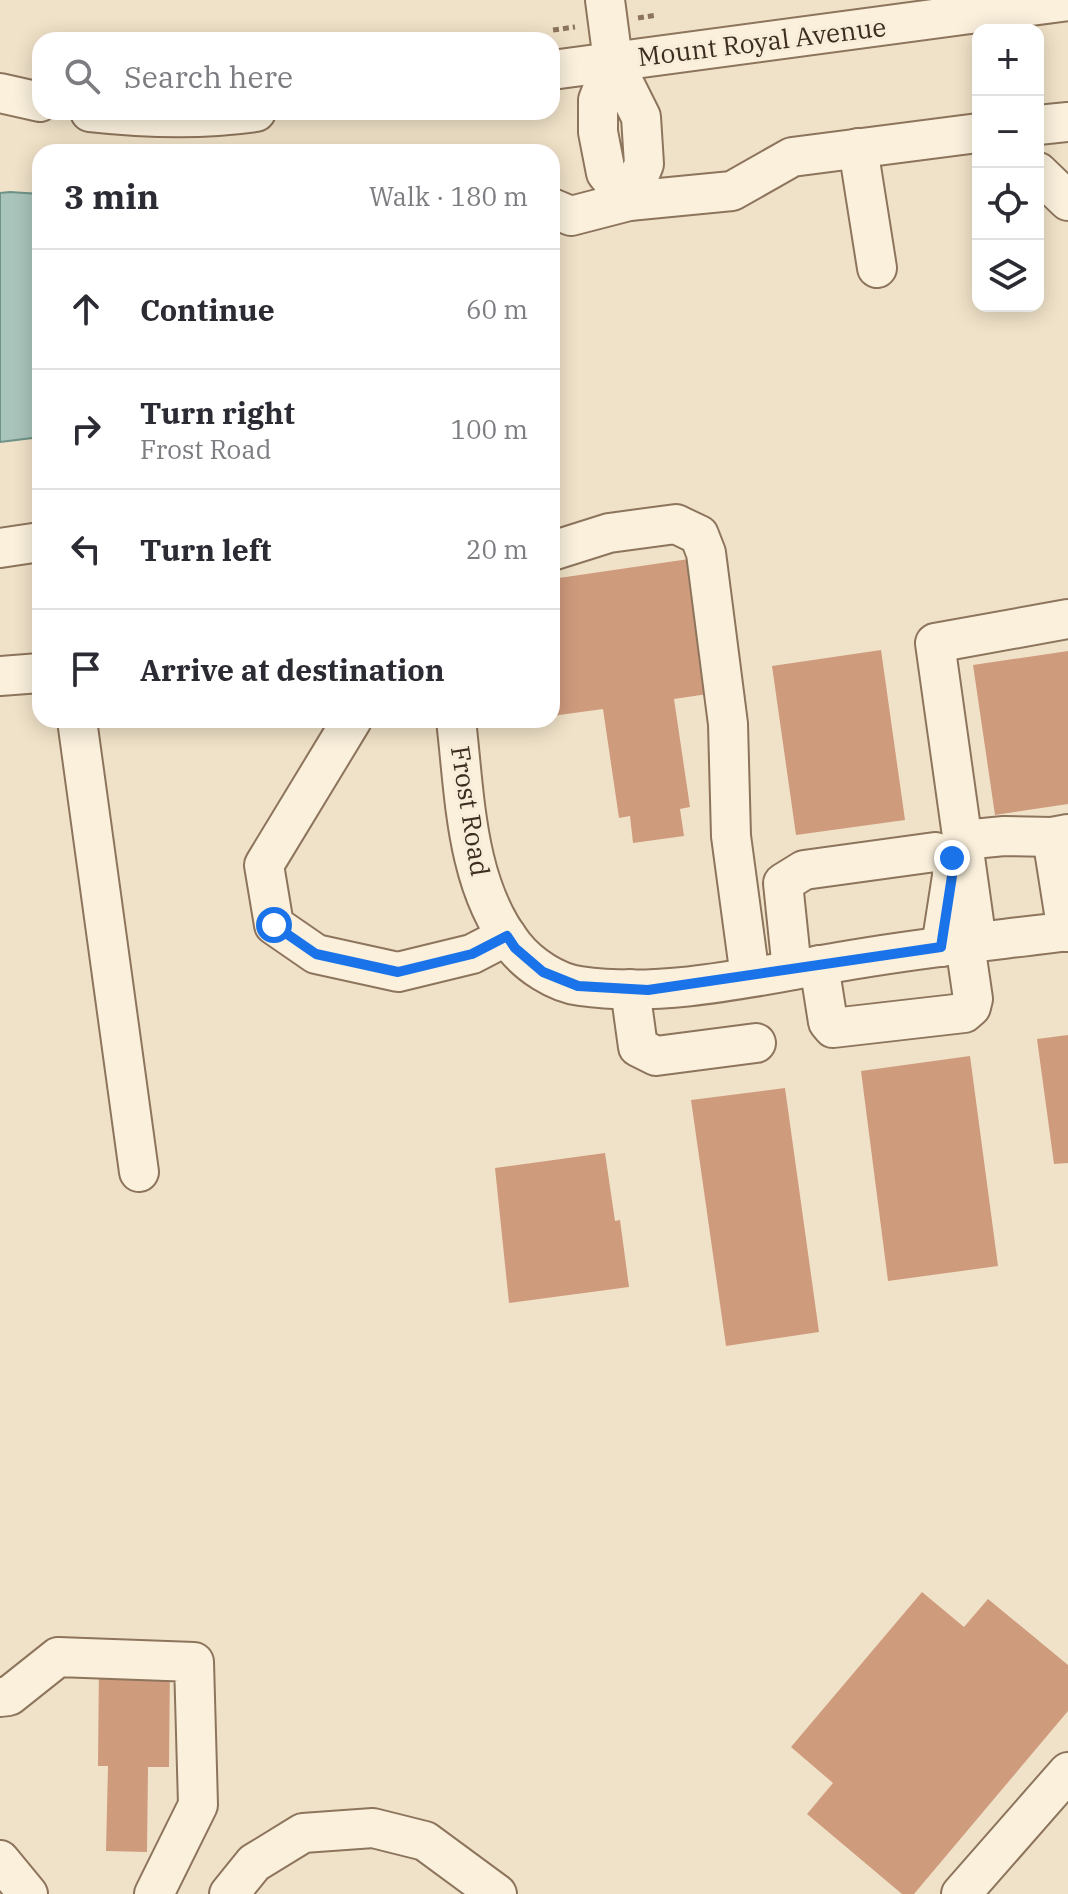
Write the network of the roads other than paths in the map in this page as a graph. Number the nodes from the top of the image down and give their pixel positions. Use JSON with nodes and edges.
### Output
{"nodes":[{"id":1,"x":605,"y":0,"type":"edge"},
{"id":2,"x":1052,"y":2,"type":"edge"},
{"id":3,"x":613,"y":61,"type":"junction"},
{"id":4,"x":560,"y":69,"type":"edge"},
{"id":5,"x":0,"y":93,"type":"edge"},
{"id":6,"x":32,"y":100,"type":"edge"},
{"id":7,"x":1068,"y":122,"type":"edge"},
{"id":8,"x":1044,"y":124,"type":"edge"},
{"id":9,"x":972,"y":134,"type":"edge"},
{"id":10,"x":858,"y":148,"type":"junction"},
{"id":11,"x":1044,"y":178,"type":"edge"},
{"id":12,"x":629,"y":201,"type":"junction"},
{"id":13,"x":1068,"y":201,"type":"edge"},
{"id":14,"x":560,"y":211,"type":"edge"},
{"id":15,"x":877,"y":268,"type":"dead end"},
{"id":16,"x":32,"y":543,"type":"edge"},
{"id":17,"x":0,"y":548,"type":"edge"},
{"id":18,"x":560,"y":548,"type":"edge"},
{"id":19,"x":1068,"y":619,"type":"edge"},
{"id":20,"x":32,"y":674,"type":"edge"},
{"id":21,"x":0,"y":676,"type":"edge"},
{"id":22,"x":78,"y":728,"type":"edge"},
{"id":23,"x":347,"y":728,"type":"edge"},
{"id":24,"x":457,"y":728,"type":"edge"},
{"id":25,"x":1060,"y":835,"type":"edge"},
{"id":26,"x":963,"y":840,"type":"junction"},
{"id":27,"x":1068,"y":932,"type":"edge"},
{"id":28,"x":507,"y":936,"type":"junction"},
{"id":29,"x":961,"y":945,"type":"junction"},
{"id":30,"x":805,"y":967,"type":"junction"},
{"id":31,"x":750,"y":977,"type":"junction"},
{"id":32,"x":630,"y":989,"type":"junction"},
{"id":33,"x":756,"y":1043,"type":"dead end"},
{"id":34,"x":139,"y":1172,"type":"dead end"},
{"id":35,"x":0,"y":1697,"type":"edge"},
{"id":36,"x":1068,"y":1772,"type":"edge"},
{"id":37,"x":0,"y":1860,"type":"edge"},
{"id":38,"x":28,"y":1894,"type":"edge"},
{"id":39,"x":154,"y":1894,"type":"edge"},
{"id":40,"x":229,"y":1894,"type":"edge"},
{"id":41,"x":497,"y":1894,"type":"edge"},
{"id":42,"x":961,"y":1894,"type":"edge"}],
"edges":[{"from":1,"to":3,"type":"street"},
{"from":2,"to":3,"type":"street","name":"Mount Royal Avenue"},
{"from":3,"to":4,"type":"street","name":"Mount Royal Avenue"},
{"from":3,"to":12,"type":"street"},
{"from":5,"to":6,"type":"street"},
{"from":7,"to":8,"type":"street"},
{"from":9,"to":10,"type":"street"},
{"from":10,"to":12,"type":"street"},
{"from":10,"to":15,"type":"street"},
{"from":11,"to":13,"type":"street"},
{"from":12,"to":14,"type":"street"},
{"from":16,"to":17,"type":"street"},
{"from":18,"to":31,"type":"street"},
{"from":19,"to":26,"type":"street"},
{"from":20,"to":21,"type":"street"},
{"from":22,"to":34,"type":"street"},
{"from":23,"to":28,"type":"street"},
{"from":24,"to":28,"type":"street","name":"Frost Road"},
{"from":25,"to":26,"type":"street"},
{"from":25,"to":27,"type":"street"},
{"from":26,"to":29,"type":"street"},
{"from":27,"to":29,"type":"street","name":"Frost Road"},
{"from":28,"to":32,"type":"street","name":"Frost Road"},
{"from":29,"to":30,"type":"street","name":"Frost Road"},
{"from":29,"to":30,"type":"street"},
{"from":29,"to":30,"type":"street"},
{"from":30,"to":31,"type":"street","name":"Frost Road"},
{"from":31,"to":32,"type":"street","name":"Frost Road"},
{"from":32,"to":33,"type":"street"},
{"from":35,"to":39,"type":"street"},
{"from":36,"to":42,"type":"street"},
{"from":37,"to":38,"type":"street"},
{"from":40,"to":41,"type":"street"}]}
